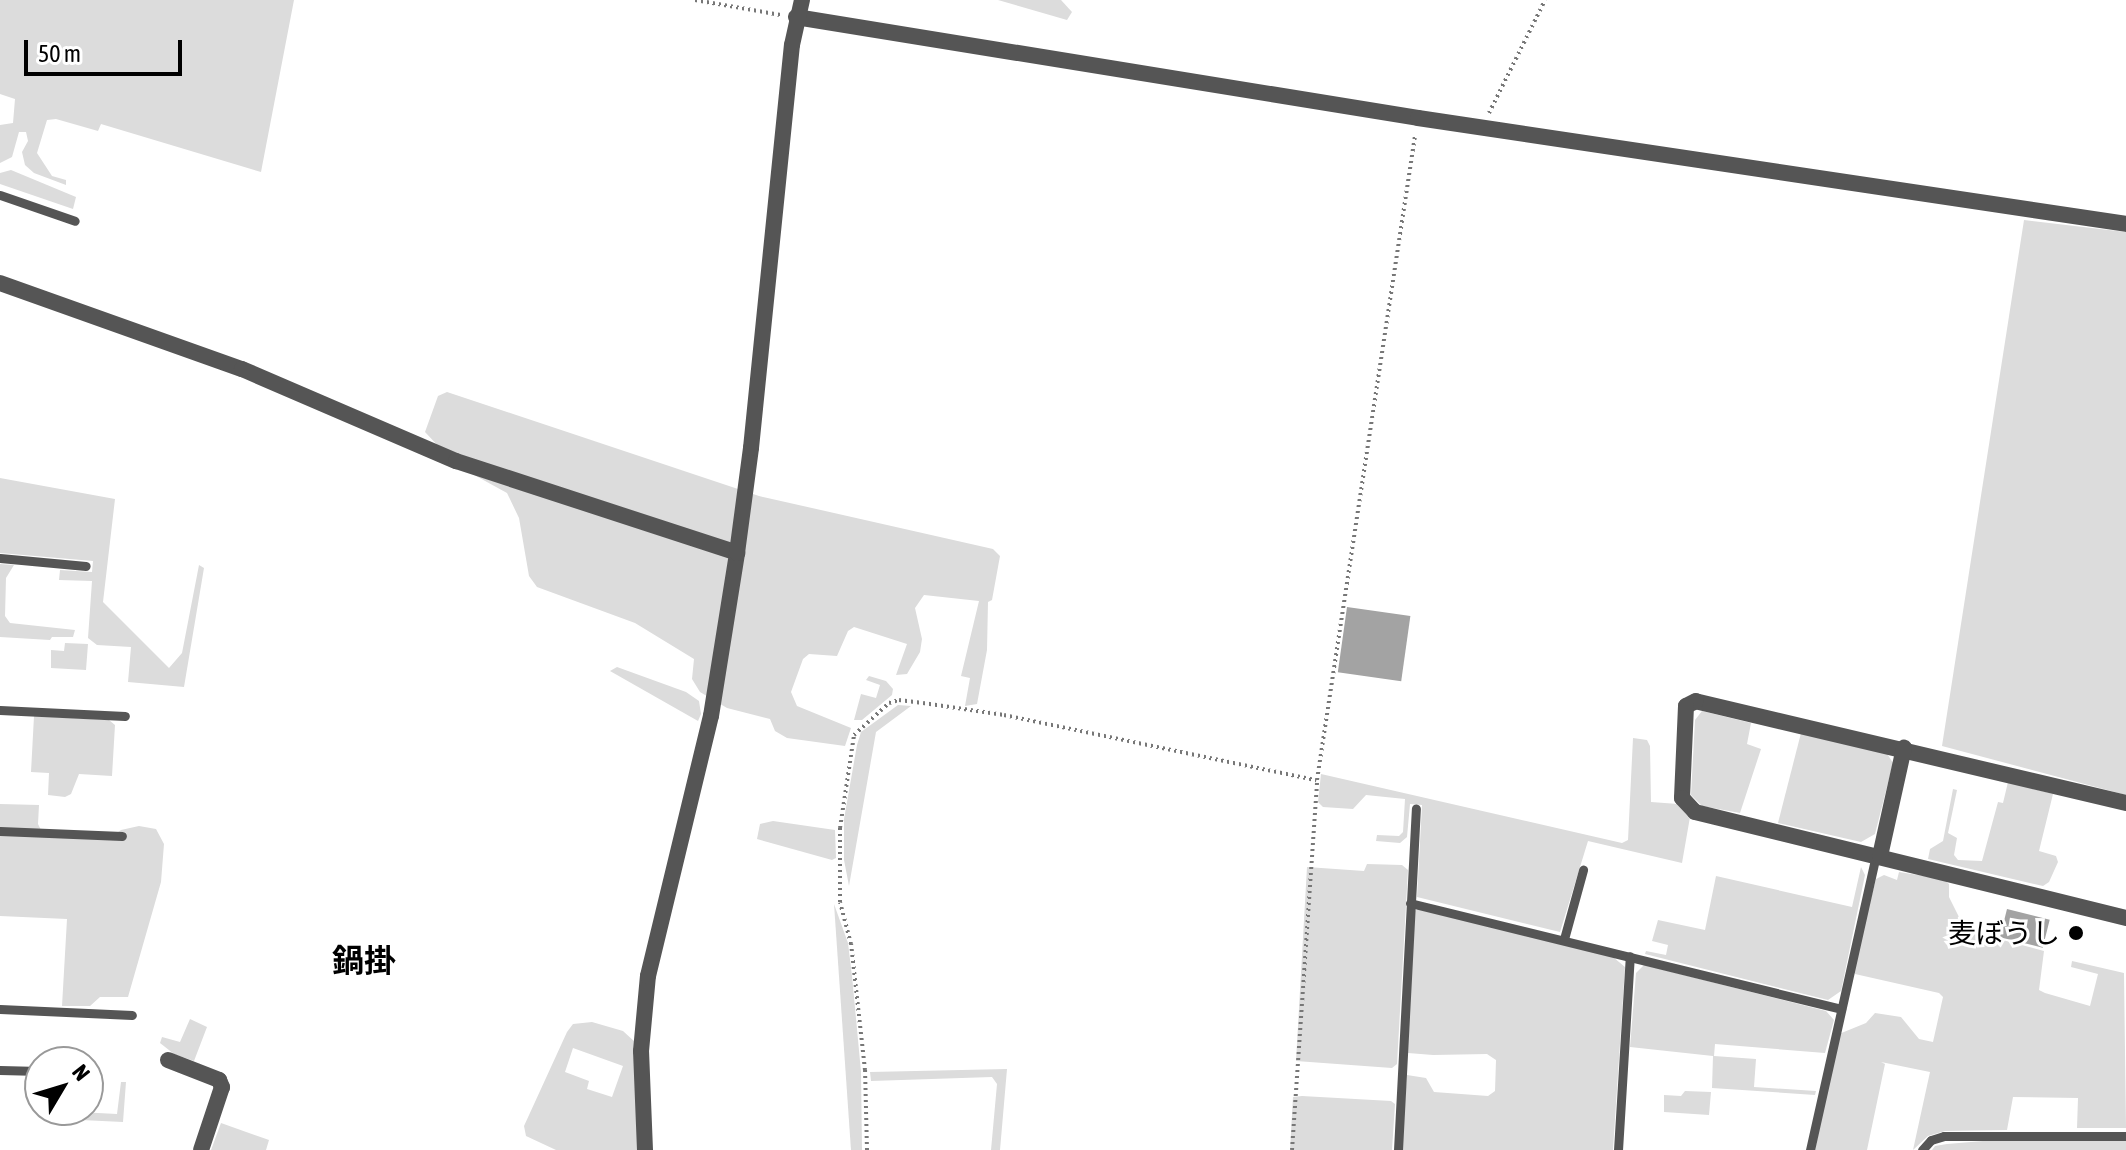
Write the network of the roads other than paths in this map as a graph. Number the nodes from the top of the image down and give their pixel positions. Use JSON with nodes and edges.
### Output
{"nodes":[{"id":1,"x":802,"y":0,"type":"edge"},
{"id":2,"x":796,"y":17,"type":"junction"},
{"id":3,"x":0,"y":195,"type":"edge"},
{"id":4,"x":75,"y":221,"type":"dead end"},
{"id":5,"x":2126,"y":224,"type":"edge"},
{"id":6,"x":0,"y":283,"type":"edge"},
{"id":7,"x":737,"y":553,"type":"junction"},
{"id":8,"x":0,"y":558,"type":"edge"},
{"id":9,"x":86,"y":566,"type":"dead end"},
{"id":10,"x":0,"y":710,"type":"edge"},
{"id":11,"x":125,"y":716,"type":"dead end"},
{"id":12,"x":1904,"y":748,"type":"junction"},
{"id":13,"x":2126,"y":803,"type":"edge"},
{"id":14,"x":1416,"y":808,"type":"dead end"},
{"id":15,"x":0,"y":831,"type":"edge"},
{"id":16,"x":122,"y":836,"type":"dead end"},
{"id":17,"x":1878,"y":856,"type":"junction"},
{"id":18,"x":1583,"y":870,"type":"dead end"},
{"id":19,"x":1410,"y":903,"type":"junction"},
{"id":20,"x":2126,"y":918,"type":"edge"},
{"id":21,"x":1564,"y":939,"type":"junction"},
{"id":22,"x":1630,"y":956,"type":"junction"},
{"id":23,"x":0,"y":1009,"type":"edge"},
{"id":24,"x":1841,"y":1009,"type":"junction"},
{"id":25,"x":132,"y":1015,"type":"dead end"},
{"id":26,"x":168,"y":1060,"type":"dead end"},
{"id":27,"x":0,"y":1070,"type":"edge"},
{"id":28,"x":24,"y":1071,"type":"edge"},
{"id":29,"x":2126,"y":1136,"type":"edge"},
{"id":30,"x":201,"y":1150,"type":"edge"},
{"id":31,"x":645,"y":1150,"type":"edge"},
{"id":32,"x":1398,"y":1150,"type":"edge"},
{"id":33,"x":1618,"y":1150,"type":"edge"},
{"id":34,"x":1810,"y":1150,"type":"edge"},
{"id":35,"x":1922,"y":1150,"type":"edge"}],
"edges":[{"from":1,"to":2,"type":"street"},
{"from":2,"to":5,"type":"street"},
{"from":2,"to":7,"type":"street"},
{"from":3,"to":4,"type":"lane"},
{"from":6,"to":7,"type":"street"},
{"from":7,"to":31,"type":"street"},
{"from":8,"to":9,"type":"lane"},
{"from":10,"to":11,"type":"lane"},
{"from":12,"to":13,"type":"street"},
{"from":12,"to":17,"type":"street"},
{"from":12,"to":17,"type":"street"},
{"from":14,"to":19,"type":"lane"},
{"from":15,"to":16,"type":"lane"},
{"from":17,"to":20,"type":"street"},
{"from":17,"to":24,"type":"lane"},
{"from":18,"to":21,"type":"lane"},
{"from":19,"to":21,"type":"lane"},
{"from":19,"to":32,"type":"lane"},
{"from":21,"to":22,"type":"lane"},
{"from":22,"to":24,"type":"lane"},
{"from":22,"to":33,"type":"lane"},
{"from":23,"to":25,"type":"lane"},
{"from":24,"to":34,"type":"lane"},
{"from":26,"to":30,"type":"street"},
{"from":27,"to":28,"type":"lane"},
{"from":29,"to":35,"type":"lane"}]}
